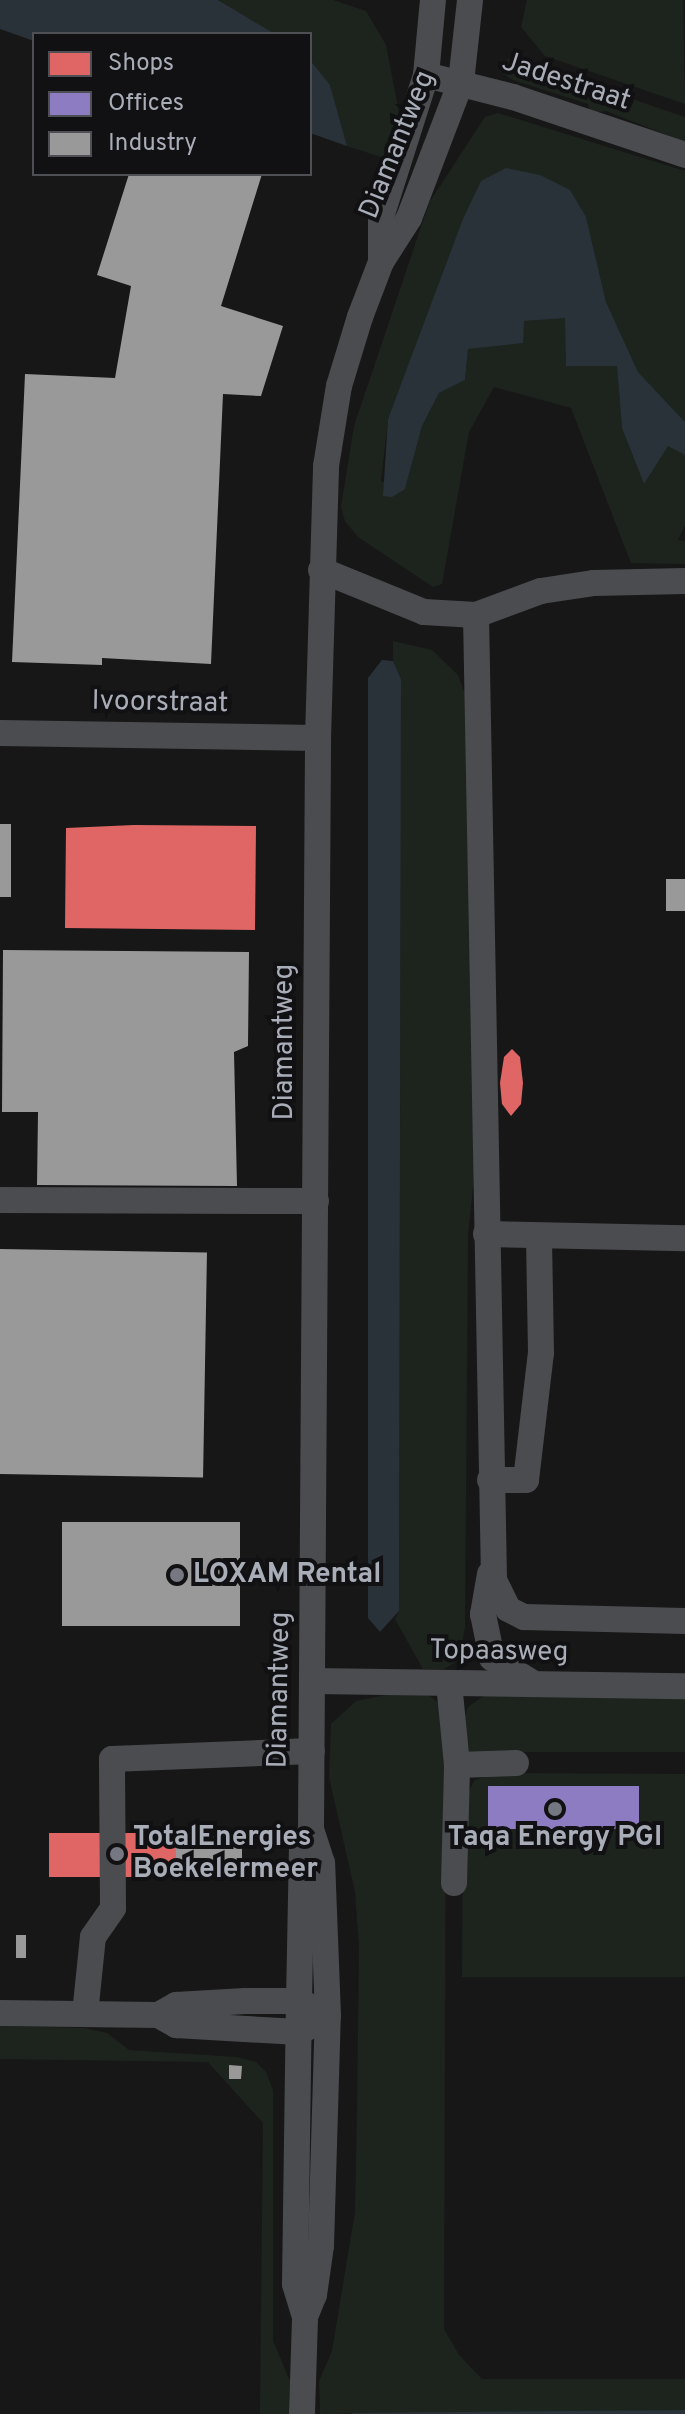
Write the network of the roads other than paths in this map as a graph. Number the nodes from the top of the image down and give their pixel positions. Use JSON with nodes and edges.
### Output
{"nodes":[{"id":1,"x":433,"y":0,"type":"edge"},
{"id":2,"x":470,"y":0,"type":"edge"},
{"id":3,"x":426,"y":75,"type":"junction"},
{"id":4,"x":461,"y":82,"type":"junction"},
{"id":5,"x":685,"y":155,"type":"edge"},
{"id":6,"x":381,"y":262,"type":"junction"},
{"id":7,"x":321,"y":570,"type":"junction"},
{"id":8,"x":685,"y":581,"type":"edge"},
{"id":9,"x":476,"y":615,"type":"junction"},
{"id":10,"x":0,"y":733,"type":"edge"},
{"id":11,"x":318,"y":738,"type":"junction"},
{"id":12,"x":0,"y":1200,"type":"edge"},
{"id":13,"x":316,"y":1201,"type":"junction"},
{"id":14,"x":486,"y":1234,"type":"junction"},
{"id":15,"x":539,"y":1236,"type":"junction"},
{"id":16,"x":685,"y":1238,"type":"edge"},
{"id":17,"x":490,"y":1480,"type":"junction"},
{"id":18,"x":493,"y":1567,"type":"junction"},
{"id":19,"x":685,"y":1621,"type":"edge"},
{"id":20,"x":313,"y":1681,"type":"junction"},
{"id":21,"x":449,"y":1683,"type":"junction"},
{"id":22,"x":536,"y":1684,"type":"junction"},
{"id":23,"x":685,"y":1686,"type":"edge"},
{"id":24,"x":312,"y":1751,"type":"junction"},
{"id":25,"x":516,"y":1763,"type":"dead end"},
{"id":26,"x":457,"y":1765,"type":"junction"},
{"id":27,"x":311,"y":1830,"type":"junction"},
{"id":28,"x":454,"y":1883,"type":"dead end"},
{"id":29,"x":299,"y":2001,"type":"junction"},
{"id":30,"x":0,"y":2013,"type":"edge"},
{"id":31,"x":85,"y":2014,"type":"junction"},
{"id":32,"x":158,"y":2015,"type":"junction"},
{"id":33,"x":328,"y":2016,"type":"junction"},
{"id":34,"x":299,"y":2032,"type":"junction"},
{"id":35,"x":305,"y":2317,"type":"junction"},
{"id":36,"x":302,"y":2413,"type":"edge"}],
"edges":[{"from":1,"to":3,"type":"street","name":"Diamantweg"},
{"from":2,"to":4,"type":"street","name":"Diamantweg"},
{"from":3,"to":4,"type":"street","name":"Jadestraat"},
{"from":3,"to":6,"type":"street","name":"Diamantweg"},
{"from":4,"to":5,"type":"street","name":"Jadestraat"},
{"from":4,"to":6,"type":"street","name":"Diamantweg"},
{"from":6,"to":7,"type":"street","name":"Diamantweg"},
{"from":7,"to":9,"type":"street"},
{"from":7,"to":11,"type":"street","name":"Diamantweg"},
{"from":8,"to":9,"type":"street"},
{"from":9,"to":14,"type":"street"},
{"from":10,"to":11,"type":"street","name":"Ivoorstraat"},
{"from":11,"to":13,"type":"street","name":"Diamantweg"},
{"from":12,"to":13,"type":"street"},
{"from":13,"to":20,"type":"street","name":"Diamantweg"},
{"from":14,"to":15,"type":"street"},
{"from":14,"to":17,"type":"street"},
{"from":15,"to":16,"type":"street"},
{"from":15,"to":17,"type":"street"},
{"from":17,"to":18,"type":"street"},
{"from":18,"to":19,"type":"street"},
{"from":18,"to":22,"type":"street"},
{"from":20,"to":21,"type":"street","name":"Topaasweg"},
{"from":20,"to":24,"type":"street","name":"Diamantweg"},
{"from":21,"to":22,"type":"street","name":"Topaasweg"},
{"from":21,"to":26,"type":"street"},
{"from":22,"to":23,"type":"street","name":"Topaasweg"},
{"from":24,"to":27,"type":"street","name":"Diamantweg"},
{"from":24,"to":31,"type":"street"},
{"from":25,"to":26,"type":"street"},
{"from":26,"to":28,"type":"street"},
{"from":27,"to":29,"type":"street","name":"Diamantweg"},
{"from":27,"to":33,"type":"street","name":"Diamantweg"},
{"from":29,"to":32,"type":"street"},
{"from":29,"to":33,"type":"street"},
{"from":29,"to":34,"type":"street","name":"Diamantweg"},
{"from":30,"to":31,"type":"street"},
{"from":31,"to":32,"type":"street"},
{"from":32,"to":34,"type":"street"},
{"from":33,"to":34,"type":"street"},
{"from":33,"to":35,"type":"street","name":"Diamantweg"},
{"from":34,"to":35,"type":"street","name":"Diamantweg"},
{"from":35,"to":36,"type":"street","name":"Diamantweg"}]}
